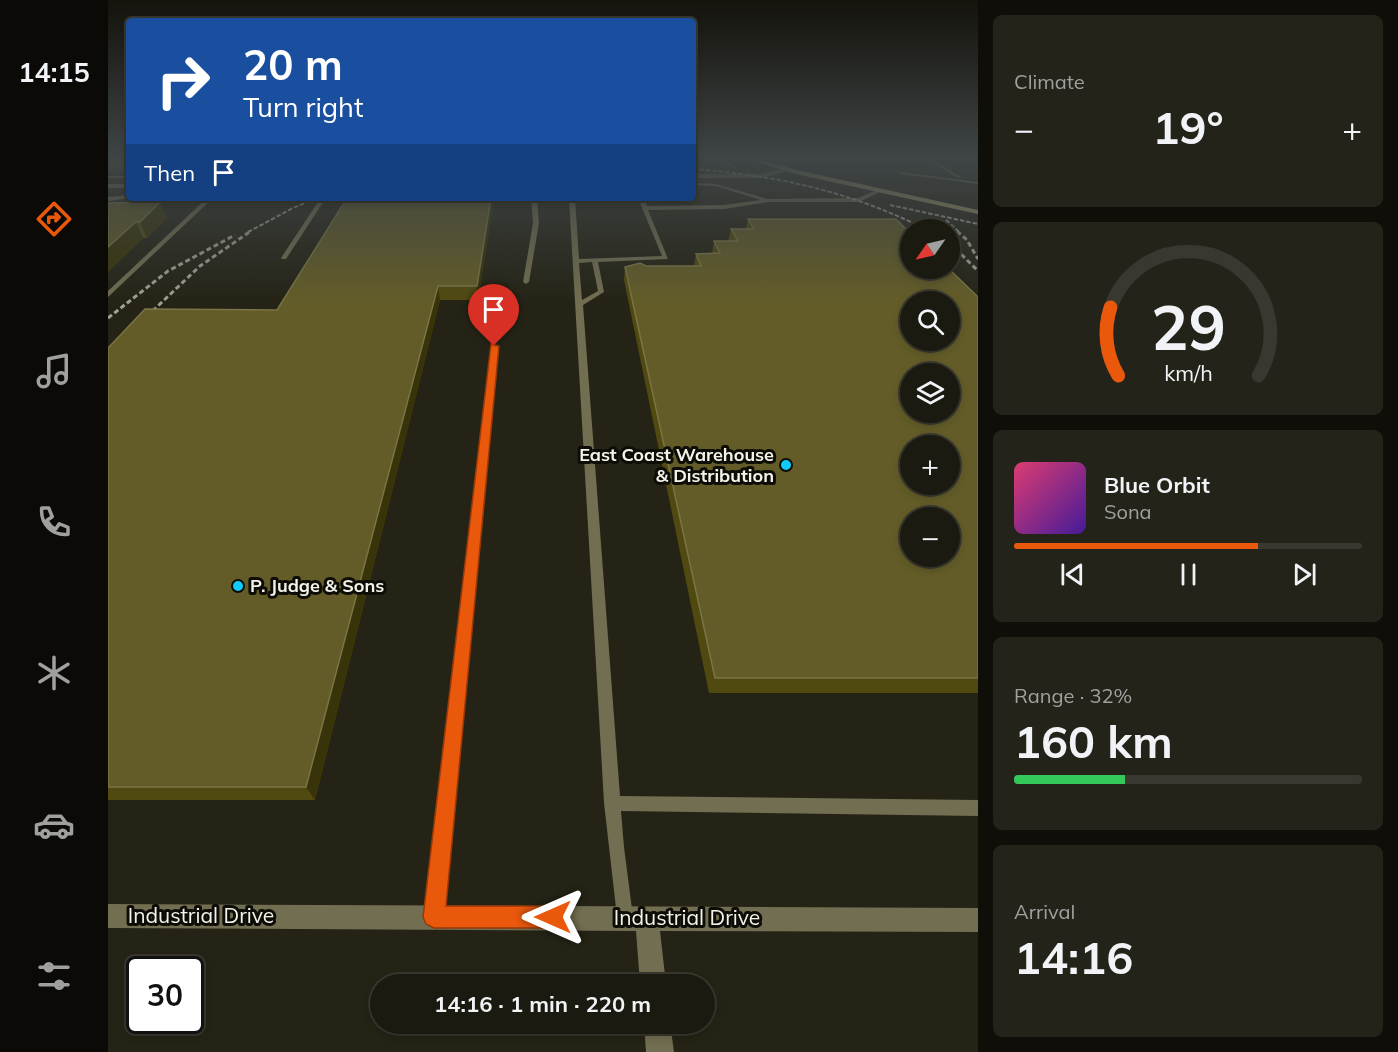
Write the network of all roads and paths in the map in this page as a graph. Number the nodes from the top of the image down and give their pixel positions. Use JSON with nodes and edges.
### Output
{"nodes":[{"id":1,"x":201,"y":206,"type":"edge"},
{"id":2,"x":319,"y":206,"type":"edge"},
{"id":3,"x":535,"y":206,"type":"edge"},
{"id":4,"x":573,"y":206,"type":"edge"},
{"id":5,"x":730,"y":206,"type":"edge"},
{"id":6,"x":951,"y":206,"type":"edge"},
{"id":7,"x":645,"y":208,"type":"joint"},
{"id":8,"x":978,"y":212,"type":"edge"},
{"id":9,"x":284,"y":258,"type":"dead end"},
{"id":10,"x":595,"y":260,"type":"junction"},
{"id":11,"x":577,"y":261,"type":"junction"},
{"id":12,"x":526,"y":282,"type":"dead end"},
{"id":13,"x":108,"y":294,"type":"edge"},
{"id":14,"x":580,"y":304,"type":"junction"},
{"id":15,"x":494,"y":346,"type":"dead end"},
{"id":16,"x":612,"y":803,"type":"junction"},
{"id":17,"x":978,"y":808,"type":"edge"},
{"id":18,"x":108,"y":916,"type":"edge"},
{"id":19,"x":434,"y":917,"type":"junction"},
{"id":20,"x":636,"y":917,"type":"junction"},
{"id":21,"x":978,"y":920,"type":"edge"},
{"id":22,"x":650,"y":974,"type":"edge"},
{"id":23,"x":658,"y":1034,"type":"edge"},
{"id":24,"x":660,"y":1052,"type":"edge"}],
"edges":[{"from":1,"to":13,"type":"lane"},
{"from":2,"to":9,"type":"lane"},
{"from":3,"to":12,"type":"lane"},
{"from":4,"to":11,"type":"lane"},
{"from":5,"to":7,"type":"lane"},
{"from":6,"to":8,"type":"street"},
{"from":7,"to":10,"type":"lane"},
{"from":10,"to":11,"type":"lane"},
{"from":10,"to":14,"type":"lane"},
{"from":11,"to":14,"type":"lane"},
{"from":14,"to":16,"type":"lane"},
{"from":15,"to":19,"type":"lane"},
{"from":16,"to":17,"type":"lane"},
{"from":16,"to":20,"type":"lane"},
{"from":18,"to":19,"type":"street","name":"Industrial Drive"},
{"from":19,"to":20,"type":"street","name":"Industrial Drive"},
{"from":20,"to":21,"type":"street","name":"Industrial Drive"},
{"from":20,"to":22,"type":"street"},
{"from":23,"to":24,"type":"street"}]}
